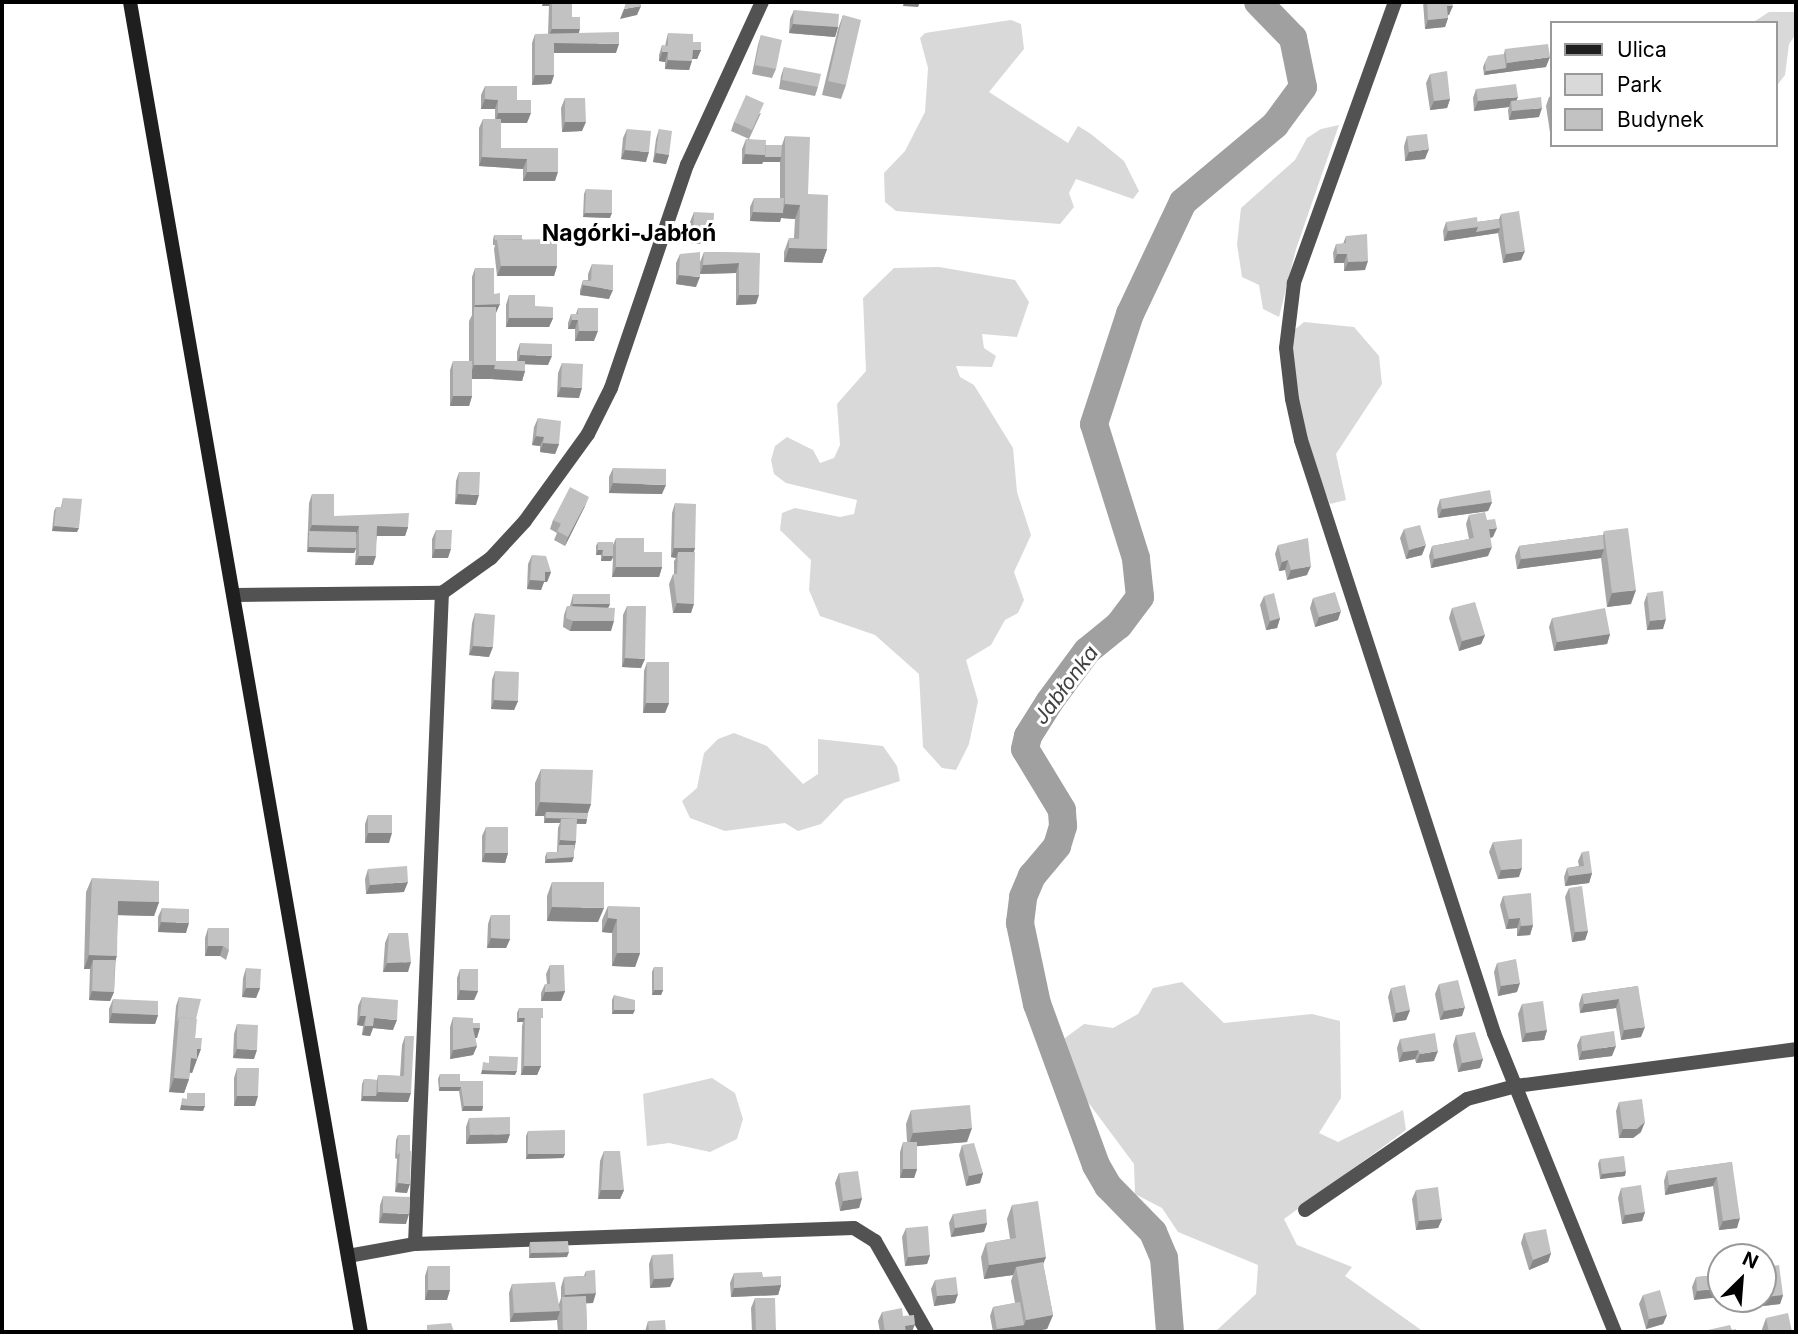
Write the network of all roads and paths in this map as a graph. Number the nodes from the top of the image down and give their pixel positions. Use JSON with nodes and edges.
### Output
{"nodes":[{"id":1,"x":130,"y":2,"type":"edge"},
{"id":2,"x":762,"y":2,"type":"edge"},
{"id":3,"x":1395,"y":2,"type":"edge"},
{"id":4,"x":442,"y":593,"type":"junction"},
{"id":5,"x":235,"y":595,"type":"junction"},
{"id":6,"x":1796,"y":1049,"type":"edge"},
{"id":7,"x":1516,"y":1086,"type":"junction"},
{"id":8,"x":1306,"y":1210,"type":"dead end"},
{"id":9,"x":415,"y":1244,"type":"junction"},
{"id":10,"x":348,"y":1256,"type":"junction"},
{"id":11,"x":361,"y":1332,"type":"edge"},
{"id":12,"x":927,"y":1332,"type":"edge"},
{"id":13,"x":1615,"y":1332,"type":"edge"}],
"edges":[{"from":1,"to":5,"type":"main road"},
{"from":2,"to":4,"type":"street"},
{"from":3,"to":7,"type":"street"},
{"from":4,"to":5,"type":"street"},
{"from":4,"to":9,"type":"street"},
{"from":5,"to":10,"type":"main road"},
{"from":6,"to":7,"type":"street"},
{"from":7,"to":8,"type":"street"},
{"from":7,"to":13,"type":"street"},
{"from":9,"to":10,"type":"street"},
{"from":9,"to":12,"type":"street"},
{"from":10,"to":11,"type":"main road"}]}
